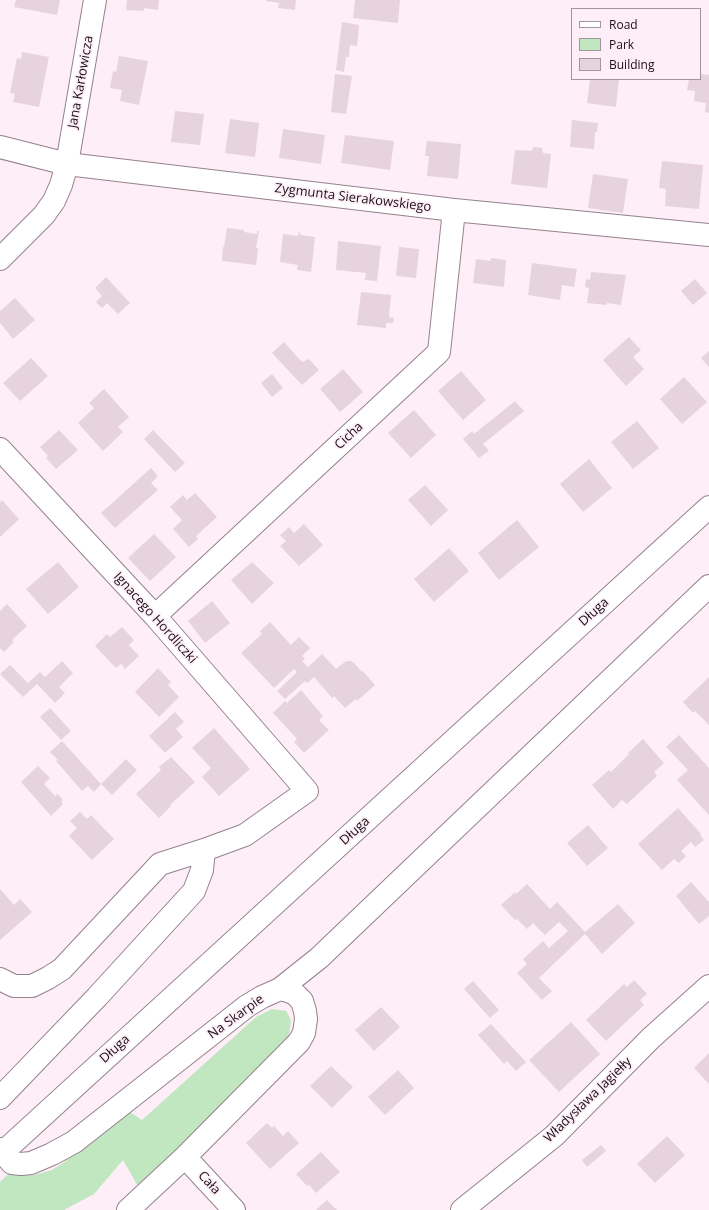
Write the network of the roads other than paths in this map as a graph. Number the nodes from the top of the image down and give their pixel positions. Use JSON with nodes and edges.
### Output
{"nodes":[{"id":1,"x":95,"y":0,"type":"edge"},
{"id":2,"x":0,"y":147,"type":"edge"},
{"id":3,"x":67,"y":164,"type":"junction"},
{"id":4,"x":454,"y":210,"type":"junction"},
{"id":5,"x":709,"y":235,"type":"edge"},
{"id":6,"x":0,"y":260,"type":"edge"},
{"id":7,"x":0,"y":449,"type":"edge"},
{"id":8,"x":709,"y":507,"type":"edge"},
{"id":9,"x":709,"y":586,"type":"edge"},
{"id":10,"x":155,"y":616,"type":"junction"},
{"id":11,"x":204,"y":850,"type":"junction"},
{"id":12,"x":0,"y":979,"type":"edge"},
{"id":13,"x":709,"y":986,"type":"edge"},
{"id":14,"x":280,"y":989,"type":"junction"},
{"id":15,"x":0,"y":1098,"type":"edge"},
{"id":16,"x":1,"y":1152,"type":"edge"},
{"id":17,"x":185,"y":1157,"type":"junction"},
{"id":18,"x":128,"y":1210,"type":"edge"},
{"id":19,"x":234,"y":1210,"type":"edge"},
{"id":20,"x":462,"y":1210,"type":"edge"}],
"edges":[{"from":1,"to":3,"type":"street","name":"Jana Karłowicza"},
{"from":2,"to":3,"type":"street","name":"Zygmunta Sierakowskiego"},
{"from":3,"to":4,"type":"street","name":"Zygmunta Sierakowskiego"},
{"from":3,"to":6,"type":"street","name":"Jana Karłowicza"},
{"from":4,"to":5,"type":"street","name":"Zygmunta Sierakowskiego"},
{"from":4,"to":10,"type":"street","name":"Cicha"},
{"from":7,"to":10,"type":"street","name":"Ignacego Hordliczki"},
{"from":8,"to":16,"type":"street","name":"Długa"},
{"from":9,"to":14,"type":"street"},
{"from":10,"to":11,"type":"street","name":"Ignacego Hordliczki"},
{"from":11,"to":12,"type":"street"},
{"from":11,"to":15,"type":"street"},
{"from":13,"to":20,"type":"street","name":"Władysława Jagiełły"},
{"from":14,"to":16,"type":"street","name":"Na Skarpie"},
{"from":14,"to":17,"type":"street","name":"Na Skarpie"},
{"from":17,"to":18,"type":"street","name":"Na Skarpie"},
{"from":17,"to":19,"type":"street","name":"Cała"}]}
